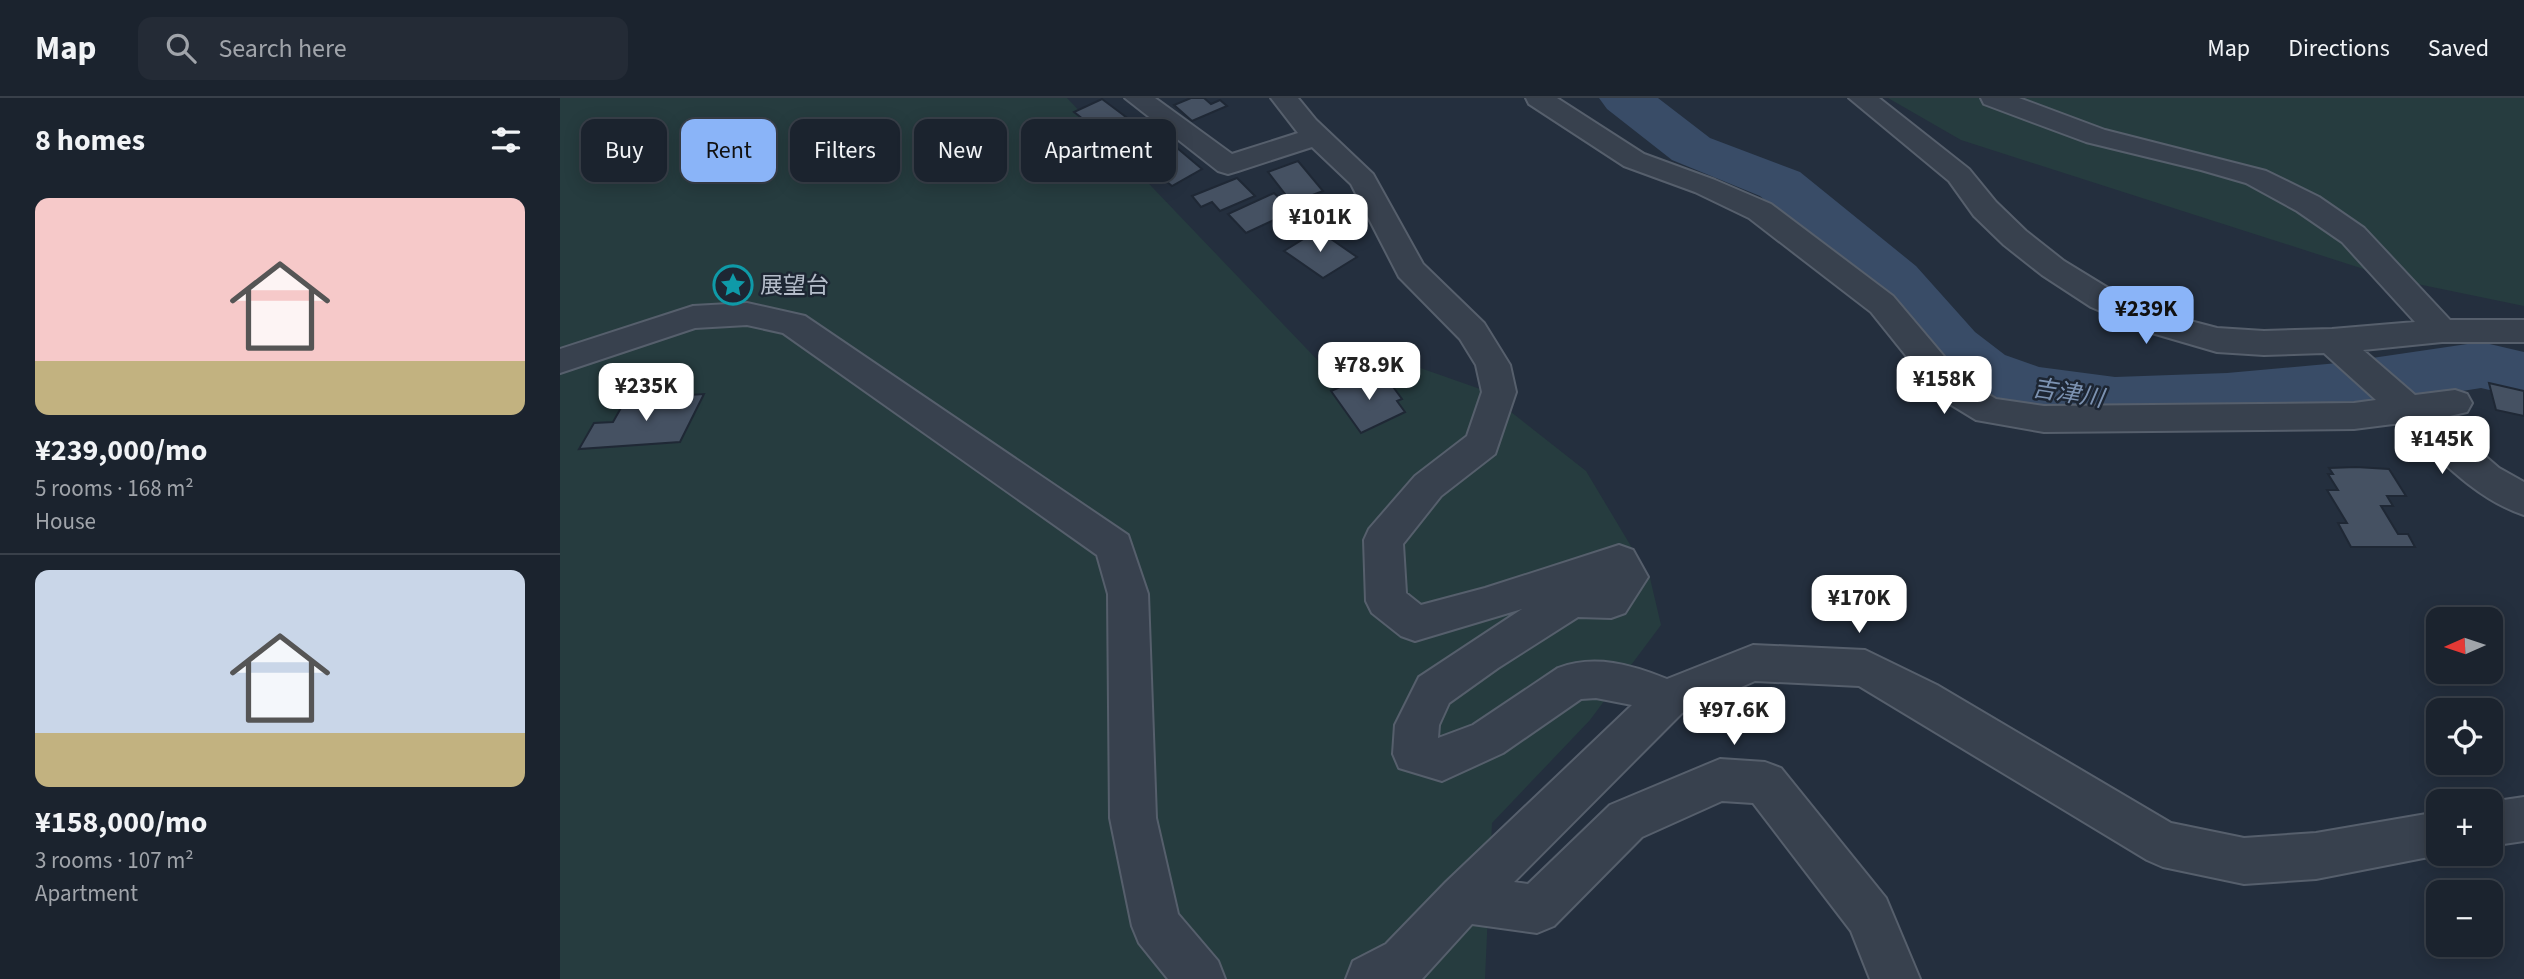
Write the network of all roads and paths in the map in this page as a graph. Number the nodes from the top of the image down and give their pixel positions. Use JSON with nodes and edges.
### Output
{"nodes":[{"id":1,"x":1138,"y":98,"type":"edge"},
{"id":2,"x":1284,"y":98,"type":"edge"},
{"id":3,"x":1539,"y":98,"type":"edge"},
{"id":4,"x":1862,"y":98,"type":"edge"},
{"id":5,"x":1994,"y":98,"type":"edge"},
{"id":6,"x":1317,"y":136,"type":"junction"},
{"id":7,"x":2442,"y":331,"type":"junction"},
{"id":8,"x":2524,"y":331,"type":"edge"},
{"id":9,"x":2332,"y":341,"type":"junction"},
{"id":10,"x":560,"y":362,"type":"edge"},
{"id":11,"x":2405,"y":403,"type":"junction"},
{"id":12,"x":2455,"y":403,"type":"dead end"},
{"id":13,"x":2524,"y":500,"type":"edge"},
{"id":14,"x":1667,"y":699,"type":"junction"},
{"id":15,"x":2524,"y":819,"type":"edge"},
{"id":16,"x":2503,"y":822,"type":"edge"},
{"id":17,"x":2426,"y":836,"type":"edge"},
{"id":18,"x":1463,"y":899,"type":"junction"},
{"id":19,"x":1200,"y":979,"type":"edge"},
{"id":20,"x":1371,"y":979,"type":"edge"},
{"id":21,"x":1895,"y":979,"type":"edge"}],
"edges":[{"from":1,"to":6,"type":"street"},
{"from":2,"to":6,"type":"street"},
{"from":3,"to":11,"type":"street"},
{"from":4,"to":9,"type":"street"},
{"from":5,"to":7,"type":"street"},
{"from":6,"to":14,"type":"street"},
{"from":7,"to":8,"type":"street"},
{"from":7,"to":9,"type":"street"},
{"from":9,"to":11,"type":"street"},
{"from":10,"to":19,"type":"street"},
{"from":11,"to":12,"type":"street"},
{"from":11,"to":13,"type":"street"},
{"from":14,"to":17,"type":"street"},
{"from":14,"to":18,"type":"street"},
{"from":15,"to":16,"type":"street"},
{"from":18,"to":20,"type":"street"},
{"from":18,"to":21,"type":"street"}]}
